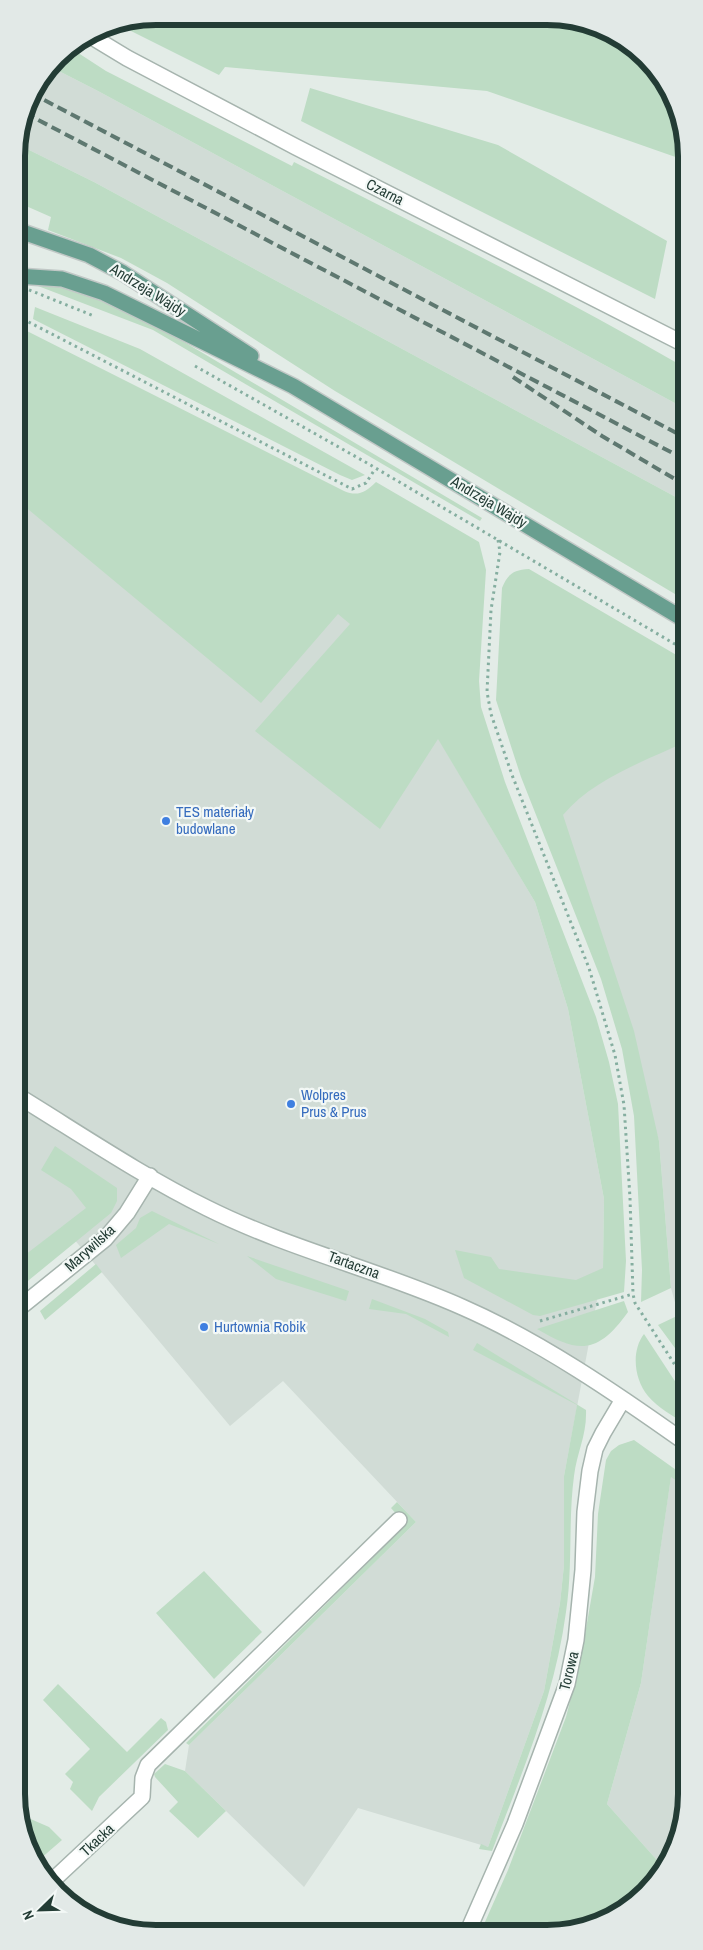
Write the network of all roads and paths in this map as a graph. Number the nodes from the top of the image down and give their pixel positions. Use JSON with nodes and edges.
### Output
{"nodes":[{"id":1,"x":96,"y":39,"type":"edge"},
{"id":2,"x":25,"y":233,"type":"edge"},
{"id":3,"x":25,"y":275,"type":"edge"},
{"id":4,"x":25,"y":289,"type":"edge"},
{"id":5,"x":94,"y":316,"type":"dead end"},
{"id":6,"x":25,"y":320,"type":"edge"},
{"id":7,"x":678,"y":341,"type":"edge"},
{"id":8,"x":293,"y":386,"type":"junction"},
{"id":9,"x":231,"y":387,"type":"dead end"},
{"id":10,"x":375,"y":469,"type":"junction"},
{"id":11,"x":498,"y":540,"type":"junction"},
{"id":12,"x":678,"y":616,"type":"edge"},
{"id":13,"x":678,"y":646,"type":"edge"},
{"id":14,"x":25,"y":1100,"type":"edge"},
{"id":15,"x":150,"y":1176,"type":"junction"},
{"id":16,"x":632,"y":1294,"type":"junction"},
{"id":17,"x":25,"y":1303,"type":"edge"},
{"id":18,"x":535,"y":1322,"type":"dead end"},
{"id":19,"x":678,"y":1370,"type":"edge"},
{"id":20,"x":622,"y":1401,"type":"junction"},
{"id":21,"x":678,"y":1438,"type":"edge"},
{"id":22,"x":399,"y":1520,"type":"dead end"},
{"id":23,"x":55,"y":1878,"type":"edge"},
{"id":24,"x":471,"y":1925,"type":"edge"}],
"edges":[{"from":1,"to":7,"type":"street","name":"Czarna"},
{"from":2,"to":8,"type":"main road","name":"Andrzeja Wajdy"},
{"from":3,"to":8,"type":"main road","name":"Andrzeja Wajdy"},
{"from":4,"to":5,"type":"path","bridge":true},
{"from":6,"to":10,"type":"path"},
{"from":8,"to":12,"type":"main road","name":"Andrzeja Wajdy"},
{"from":9,"to":10,"type":"path"},
{"from":10,"to":11,"type":"path"},
{"from":11,"to":13,"type":"path"},
{"from":11,"to":16,"type":"path"},
{"from":14,"to":15,"type":"street","name":"Tartaczna"},
{"from":15,"to":17,"type":"street","name":"Marywilska"},
{"from":15,"to":20,"type":"street","name":"Tartaczna"},
{"from":16,"to":18,"type":"path"},
{"from":16,"to":19,"type":"path"},
{"from":20,"to":21,"type":"street","name":"Tartaczna"},
{"from":20,"to":24,"type":"street","name":"Torowa"},
{"from":22,"to":23,"type":"street","name":"Tkacka"}]}
